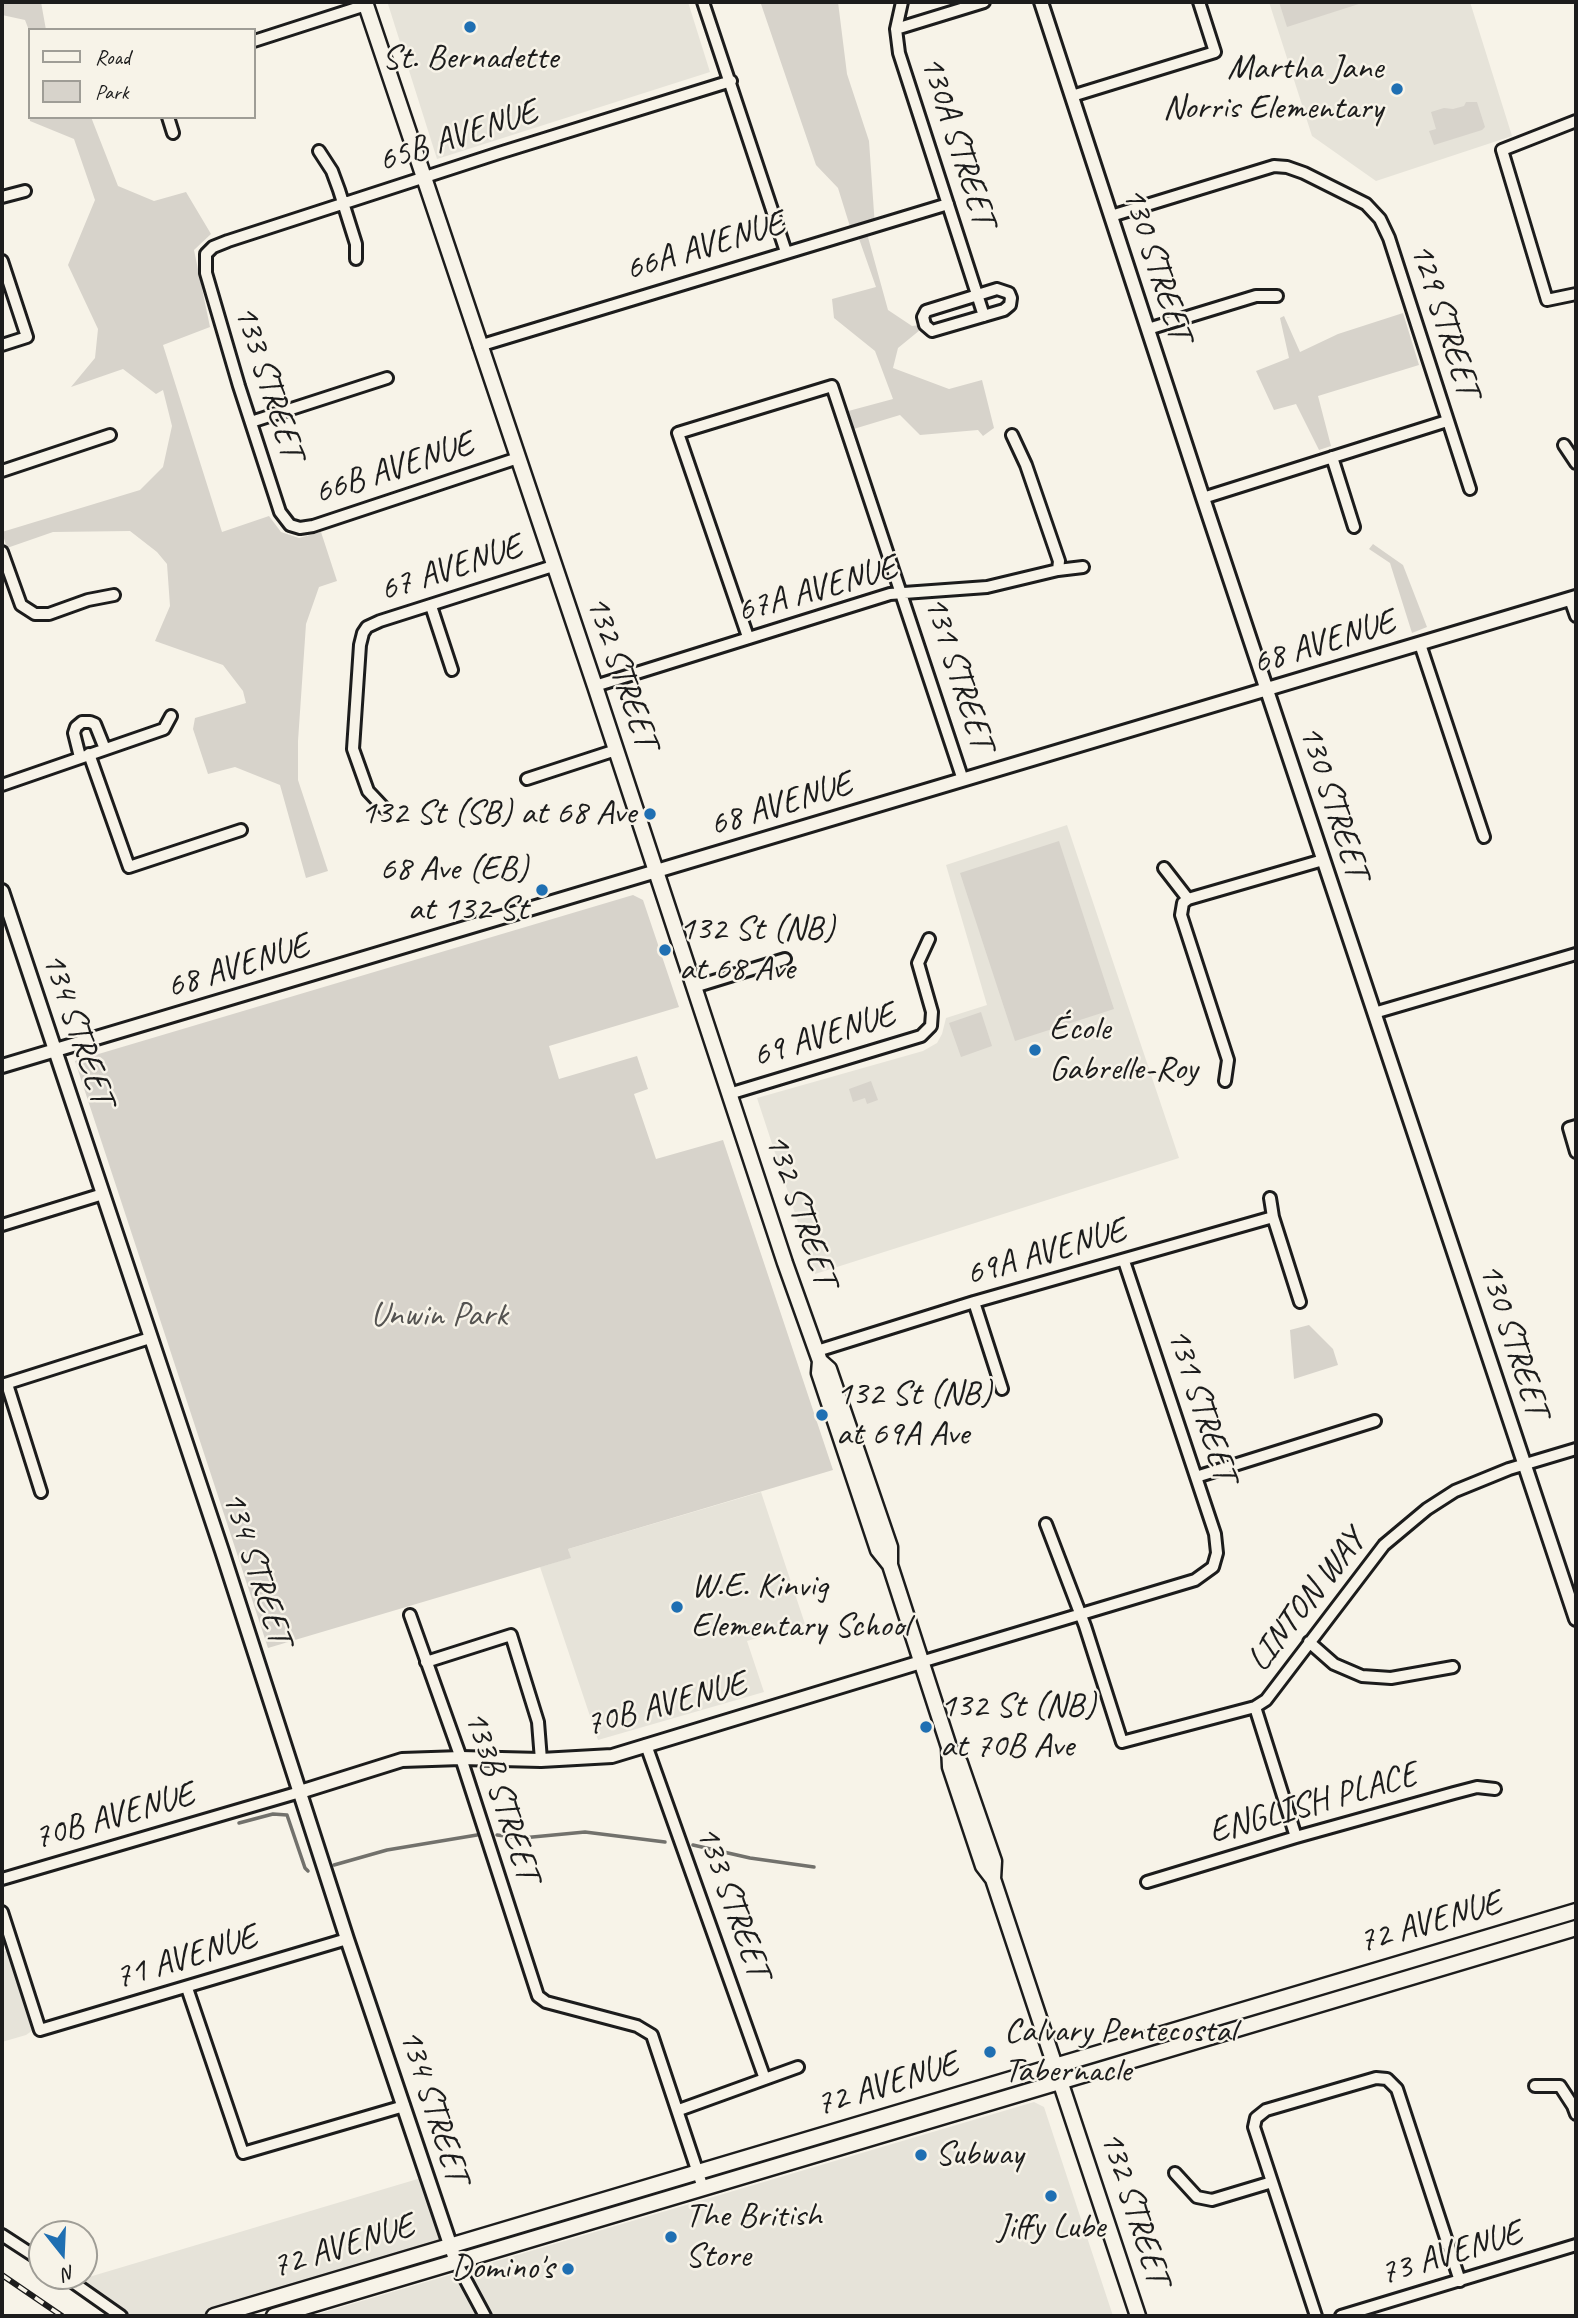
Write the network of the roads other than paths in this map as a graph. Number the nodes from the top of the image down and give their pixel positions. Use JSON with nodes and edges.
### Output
{"nodes":[{"id":1,"x":703,"y":2,"type":"edge"},
{"id":2,"x":902,"y":2,"type":"edge"},
{"id":3,"x":984,"y":2,"type":"edge"},
{"id":4,"x":1041,"y":2,"type":"edge"},
{"id":5,"x":1199,"y":2,"type":"edge"},
{"id":6,"x":365,"y":3,"type":"edge"},
{"id":7,"x":896,"y":29,"type":"junction"},
{"id":8,"x":256,"y":40,"type":"edge"},
{"id":9,"x":731,"y":81,"type":"junction"},
{"id":10,"x":1072,"y":96,"type":"junction"},
{"id":11,"x":169,"y":119,"type":"edge"},
{"id":12,"x":1576,"y":121,"type":"edge"},
{"id":13,"x":173,"y":133,"type":"dead end"},
{"id":14,"x":319,"y":150,"type":"dead end"},
{"id":15,"x":424,"y":177,"type":"junction"},
{"id":16,"x":25,"y":191,"type":"dead end"},
{"id":17,"x":2,"y":197,"type":"edge"},
{"id":18,"x":343,"y":203,"type":"junction"},
{"id":19,"x":948,"y":204,"type":"junction"},
{"id":20,"x":1111,"y":216,"type":"junction"},
{"id":21,"x":786,"y":252,"type":"junction"},
{"id":22,"x":206,"y":254,"type":"joint"},
{"id":23,"x":356,"y":259,"type":"dead end"},
{"id":24,"x":2,"y":261,"type":"edge"},
{"id":25,"x":1576,"y":294,"type":"edge"},
{"id":26,"x":977,"y":295,"type":"junction"},
{"id":27,"x":1278,"y":296,"type":"dead end"},
{"id":28,"x":984,"y":316,"type":"junction"},
{"id":29,"x":1148,"y":329,"type":"junction"},
{"id":30,"x":2,"y":345,"type":"edge"},
{"id":31,"x":480,"y":346,"type":"junction"},
{"id":32,"x":387,"y":378,"type":"dead end"},
{"id":33,"x":1447,"y":421,"type":"junction"},
{"id":34,"x":251,"y":422,"type":"junction"},
{"id":35,"x":110,"y":435,"type":"dead end"},
{"id":36,"x":1012,"y":435,"type":"dead end"},
{"id":37,"x":1564,"y":445,"type":"dead end"},
{"id":38,"x":1332,"y":457,"type":"junction"},
{"id":39,"x":518,"y":458,"type":"junction"},
{"id":40,"x":1576,"y":463,"type":"edge"},
{"id":41,"x":2,"y":471,"type":"edge"},
{"id":42,"x":1470,"y":489,"type":"dead end"},
{"id":43,"x":1203,"y":498,"type":"junction"},
{"id":44,"x":287,"y":524,"type":"joint"},
{"id":45,"x":1354,"y":527,"type":"dead end"},
{"id":46,"x":2,"y":552,"type":"edge"},
{"id":47,"x":1058,"y":565,"type":"junction"},
{"id":48,"x":553,"y":566,"type":"junction"},
{"id":49,"x":1083,"y":567,"type":"dead end"},
{"id":50,"x":902,"y":592,"type":"junction"},
{"id":51,"x":114,"y":595,"type":"dead end"},
{"id":52,"x":1573,"y":598,"type":"edge"},
{"id":53,"x":431,"y":606,"type":"junction"},
{"id":54,"x":1576,"y":616,"type":"edge"},
{"id":55,"x":748,"y":638,"type":"junction"},
{"id":56,"x":1420,"y":644,"type":"junction"},
{"id":57,"x":452,"y":670,"type":"dead end"},
{"id":58,"x":595,"y":686,"type":"junction"},
{"id":59,"x":1266,"y":690,"type":"junction"},
{"id":60,"x":171,"y":716,"type":"dead end"},
{"id":61,"x":105,"y":749,"type":"junction"},
{"id":62,"x":616,"y":750,"type":"junction"},
{"id":63,"x":85,"y":756,"type":"junction"},
{"id":64,"x":527,"y":779,"type":"dead end"},
{"id":65,"x":964,"y":780,"type":"junction"},
{"id":66,"x":2,"y":785,"type":"edge"},
{"id":67,"x":384,"y":808,"type":"dead end"},
{"id":68,"x":241,"y":830,"type":"dead end"},
{"id":69,"x":1484,"y":837,"type":"dead end"},
{"id":70,"x":1323,"y":860,"type":"junction"},
{"id":71,"x":1164,"y":868,"type":"dead end"},
{"id":72,"x":656,"y":871,"type":"junction"},
{"id":73,"x":2,"y":891,"type":"edge"},
{"id":74,"x":1188,"y":899,"type":"junction"},
{"id":75,"x":929,"y":939,"type":"dead end"},
{"id":76,"x":1576,"y":954,"type":"edge"},
{"id":77,"x":785,"y":959,"type":"dead end"},
{"id":78,"x":694,"y":987,"type":"junction"},
{"id":79,"x":1374,"y":1013,"type":"junction"},
{"id":80,"x":55,"y":1051,"type":"junction"},
{"id":81,"x":2,"y":1066,"type":"edge"},
{"id":82,"x":1225,"y":1081,"type":"dead end"},
{"id":83,"x":729,"y":1094,"type":"junction"},
{"id":84,"x":1573,"y":1127,"type":"edge"},
{"id":85,"x":1576,"y":1152,"type":"edge"},
{"id":86,"x":103,"y":1194,"type":"junction"},
{"id":87,"x":1270,"y":1198,"type":"dead end"},
{"id":88,"x":1273,"y":1217,"type":"junction"},
{"id":89,"x":2,"y":1224,"type":"edge"},
{"id":90,"x":1124,"y":1261,"type":"junction"},
{"id":91,"x":974,"y":1302,"type":"junction"},
{"id":92,"x":1300,"y":1302,"type":"dead end"},
{"id":93,"x":150,"y":1338,"type":"junction"},
{"id":94,"x":819,"y":1356,"type":"junction"},
{"id":95,"x":5,"y":1385,"type":"edge"},
{"id":96,"x":1002,"y":1389,"type":"dead end"},
{"id":97,"x":1375,"y":1421,"type":"dead end"},
{"id":98,"x":1576,"y":1449,"type":"edge"},
{"id":99,"x":1524,"y":1464,"type":"junction"},
{"id":100,"x":1196,"y":1477,"type":"junction"},
{"id":101,"x":41,"y":1492,"type":"dead end"},
{"id":102,"x":1046,"y":1524,"type":"dead end"},
{"id":103,"x":1213,"y":1567,"type":"joint"},
{"id":104,"x":1079,"y":1614,"type":"junction"},
{"id":105,"x":410,"y":1615,"type":"dead end"},
{"id":106,"x":1576,"y":1619,"type":"edge"},
{"id":107,"x":1309,"y":1642,"type":"junction"},
{"id":108,"x":426,"y":1662,"type":"junction"},
{"id":109,"x":921,"y":1662,"type":"junction"},
{"id":110,"x":1453,"y":1667,"type":"dead end"},
{"id":111,"x":1255,"y":1707,"type":"junction"},
{"id":112,"x":646,"y":1745,"type":"junction"},
{"id":113,"x":460,"y":1758,"type":"junction"},
{"id":114,"x":541,"y":1760,"type":"junction"},
{"id":115,"x":1495,"y":1789,"type":"dead end"},
{"id":116,"x":300,"y":1792,"type":"junction"},
{"id":117,"x":1296,"y":1837,"type":"junction"},
{"id":118,"x":2,"y":1879,"type":"edge"},
{"id":119,"x":1147,"y":1882,"type":"dead end"},
{"id":120,"x":1576,"y":1911,"type":"edge"},
{"id":121,"x":2,"y":1912,"type":"edge"},
{"id":122,"x":1576,"y":1928,"type":"edge"},
{"id":123,"x":347,"y":1939,"type":"junction"},
{"id":124,"x":187,"y":1988,"type":"junction"},
{"id":125,"x":1055,"y":2066,"type":"junction"},
{"id":126,"x":798,"y":2067,"type":"dead end"},
{"id":127,"x":765,"y":2079,"type":"junction"},
{"id":128,"x":1061,"y":2082,"type":"junction"},
{"id":129,"x":1535,"y":2086,"type":"dead end"},
{"id":130,"x":404,"y":2106,"type":"junction"},
{"id":131,"x":679,"y":2110,"type":"junction"},
{"id":132,"x":1576,"y":2114,"type":"edge"},
{"id":133,"x":698,"y":2172,"type":"junction"},
{"id":134,"x":1175,"y":2173,"type":"dead end"},
{"id":135,"x":1272,"y":2182,"type":"junction"},
{"id":136,"x":703,"y":2188,"type":"junction"},
{"id":137,"x":2,"y":2235,"type":"edge"},
{"id":138,"x":450,"y":2245,"type":"junction"},
{"id":139,"x":1576,"y":2245,"type":"edge"},
{"id":140,"x":28,"y":2253,"type":"edge"},
{"id":141,"x":457,"y":2262,"type":"junction"},
{"id":142,"x":1460,"y":2281,"type":"junction"},
{"id":143,"x":84,"y":2290,"type":"edge"},
{"id":144,"x":121,"y":2316,"type":"edge"},
{"id":145,"x":214,"y":2316,"type":"edge"},
{"id":146,"x":274,"y":2316,"type":"edge"},
{"id":147,"x":485,"y":2316,"type":"edge"},
{"id":148,"x":1138,"y":2316,"type":"edge"},
{"id":149,"x":1315,"y":2316,"type":"edge"},
{"id":150,"x":1341,"y":2316,"type":"edge"}],
"edges":[{"from":1,"to":9,"type":"street"},
{"from":2,"to":7,"type":"street","name":"130A STREET"},
{"from":3,"to":7,"type":"street"},
{"from":4,"to":10,"type":"street","name":"130 STREET"},
{"from":5,"to":10,"type":"street"},
{"from":6,"to":8,"type":"street"},
{"from":6,"to":15,"type":"main road","name":"132 STREET"},
{"from":7,"to":19,"type":"street","name":"130A STREET"},
{"from":9,"to":15,"type":"street","name":"65B AVENUE"},
{"from":9,"to":21,"type":"street"},
{"from":10,"to":20,"type":"street","name":"130 STREET"},
{"from":11,"to":13,"type":"street"},
{"from":12,"to":25,"type":"street"},
{"from":14,"to":18,"type":"street"},
{"from":15,"to":18,"type":"street","name":"65B AVENUE"},
{"from":15,"to":31,"type":"main road","name":"132 STREET"},
{"from":16,"to":17,"type":"street"},
{"from":18,"to":22,"type":"street","name":"65B AVENUE"},
{"from":18,"to":23,"type":"street"},
{"from":19,"to":21,"type":"street","name":"66A AVENUE"},
{"from":19,"to":26,"type":"street","name":"130A STREET"},
{"from":20,"to":29,"type":"street","name":"130 STREET"},
{"from":20,"to":33,"type":"street","name":"129 STREET"},
{"from":21,"to":31,"type":"street","name":"66A AVENUE"},
{"from":22,"to":34,"type":"street","name":"133 STREET"},
{"from":24,"to":30,"type":"street"},
{"from":26,"to":28,"type":"street","name":"130A STREET"},
{"from":26,"to":28,"type":"street"},
{"from":26,"to":28,"type":"street"},
{"from":27,"to":29,"type":"street"},
{"from":29,"to":43,"type":"street","name":"130 STREET"},
{"from":31,"to":39,"type":"main road","name":"132 STREET"},
{"from":32,"to":34,"type":"street"},
{"from":33,"to":38,"type":"street"},
{"from":33,"to":42,"type":"street","name":"129 STREET"},
{"from":34,"to":44,"type":"street","name":"133 STREET"},
{"from":35,"to":41,"type":"street"},
{"from":36,"to":47,"type":"street"},
{"from":37,"to":40,"type":"street"},
{"from":38,"to":43,"type":"street"},
{"from":38,"to":45,"type":"street"},
{"from":39,"to":44,"type":"street","name":"66B AVENUE"},
{"from":39,"to":48,"type":"main road","name":"132 STREET"},
{"from":43,"to":59,"type":"street","name":"130 STREET"},
{"from":46,"to":51,"type":"street"},
{"from":47,"to":49,"type":"street","name":"67A AVENUE"},
{"from":47,"to":50,"type":"street","name":"67A AVENUE"},
{"from":48,"to":53,"type":"street","name":"67 AVENUE"},
{"from":48,"to":58,"type":"main road","name":"132 STREET"},
{"from":50,"to":55,"type":"street","name":"67A AVENUE"},
{"from":50,"to":55,"type":"street","name":"131 STREET"},
{"from":50,"to":65,"type":"street","name":"131 STREET"},
{"from":52,"to":54,"type":"street"},
{"from":52,"to":56,"type":"street","name":"68 AVENUE"},
{"from":53,"to":57,"type":"street"},
{"from":53,"to":67,"type":"street","name":"67 AVENUE"},
{"from":55,"to":58,"type":"street","name":"67A AVENUE"},
{"from":56,"to":59,"type":"street","name":"68 AVENUE"},
{"from":56,"to":69,"type":"street"},
{"from":58,"to":62,"type":"main road","name":"132 STREET"},
{"from":59,"to":65,"type":"street","name":"68 AVENUE"},
{"from":59,"to":70,"type":"street","name":"130 STREET"},
{"from":60,"to":61,"type":"street"},
{"from":61,"to":63,"type":"street"},
{"from":61,"to":63,"type":"street"},
{"from":62,"to":64,"type":"street"},
{"from":62,"to":72,"type":"main road","name":"132 STREET"},
{"from":63,"to":66,"type":"street"},
{"from":63,"to":68,"type":"street"},
{"from":65,"to":72,"type":"street","name":"68 AVENUE"},
{"from":70,"to":74,"type":"street"},
{"from":70,"to":79,"type":"street","name":"130 STREET"},
{"from":71,"to":74,"type":"street"},
{"from":72,"to":78,"type":"main road","name":"132 STREET"},
{"from":72,"to":80,"type":"street","name":"68 AVENUE"},
{"from":73,"to":80,"type":"street","name":"134 STREET"},
{"from":74,"to":82,"type":"street"},
{"from":75,"to":83,"type":"street","name":"69 AVENUE"},
{"from":76,"to":79,"type":"street"},
{"from":77,"to":78,"type":"street"},
{"from":78,"to":83,"type":"main road","name":"132 STREET"},
{"from":79,"to":99,"type":"street","name":"130 STREET"},
{"from":80,"to":81,"type":"street","name":"68 AVENUE"},
{"from":80,"to":86,"type":"street","name":"134 STREET"},
{"from":83,"to":94,"type":"main road","name":"132 STREET"},
{"from":84,"to":85,"type":"street"},
{"from":86,"to":89,"type":"street"},
{"from":86,"to":93,"type":"street","name":"134 STREET"},
{"from":87,"to":88,"type":"street"},
{"from":88,"to":90,"type":"street","name":"69A AVENUE"},
{"from":88,"to":92,"type":"street"},
{"from":90,"to":91,"type":"street","name":"69A AVENUE"},
{"from":90,"to":100,"type":"street","name":"131 STREET"},
{"from":91,"to":94,"type":"street","name":"69A AVENUE"},
{"from":91,"to":96,"type":"street"},
{"from":93,"to":95,"type":"street"},
{"from":93,"to":116,"type":"street","name":"134 STREET"},
{"from":94,"to":109,"type":"main road","name":"132 STREET"},
{"from":95,"to":101,"type":"street"},
{"from":97,"to":100,"type":"street"},
{"from":98,"to":99,"type":"street"},
{"from":99,"to":106,"type":"street","name":"130 STREET"},
{"from":99,"to":107,"type":"street","name":"LINTON WAY"},
{"from":100,"to":103,"type":"street","name":"131 STREET"},
{"from":102,"to":104,"type":"street"},
{"from":103,"to":104,"type":"street","name":"70B AVENUE"},
{"from":104,"to":109,"type":"street","name":"70B AVENUE"},
{"from":104,"to":111,"type":"street","name":"LINTON WAY"},
{"from":105,"to":108,"type":"street","name":"133B STREET"},
{"from":107,"to":110,"type":"street"},
{"from":107,"to":111,"type":"street","name":"LINTON WAY"},
{"from":108,"to":113,"type":"street","name":"133B STREET"},
{"from":108,"to":114,"type":"street"},
{"from":109,"to":112,"type":"street","name":"70B AVENUE"},
{"from":109,"to":125,"type":"main road","name":"132 STREET"},
{"from":111,"to":117,"type":"street"},
{"from":112,"to":114,"type":"street","name":"70B AVENUE"},
{"from":112,"to":127,"type":"street","name":"133 STREET"},
{"from":113,"to":114,"type":"street","name":"70B AVENUE"},
{"from":113,"to":116,"type":"street","name":"70B AVENUE"},
{"from":113,"to":131,"type":"street","name":"133B STREET"},
{"from":115,"to":117,"type":"street","name":"ENGLISH PLACE"},
{"from":116,"to":118,"type":"street","name":"70B AVENUE"},
{"from":116,"to":123,"type":"street","name":"134 STREET"},
{"from":117,"to":119,"type":"street","name":"ENGLISH PLACE"},
{"from":120,"to":125,"type":"main road","name":"72 AVENUE"},
{"from":121,"to":124,"type":"street","name":"71 AVENUE"},
{"from":122,"to":128,"type":"main road","name":"72 AVENUE"},
{"from":123,"to":124,"type":"street","name":"71 AVENUE"},
{"from":123,"to":130,"type":"street","name":"134 STREET"},
{"from":124,"to":130,"type":"street"},
{"from":125,"to":128,"type":"main road","name":"132 STREET"},
{"from":125,"to":133,"type":"main road","name":"72 AVENUE"},
{"from":126,"to":127,"type":"street"},
{"from":127,"to":131,"type":"street"},
{"from":128,"to":136,"type":"main road","name":"72 AVENUE"},
{"from":128,"to":148,"type":"main road","name":"132 STREET"},
{"from":129,"to":132,"type":"street"},
{"from":130,"to":138,"type":"street","name":"134 STREET"},
{"from":131,"to":133,"type":"street"},
{"from":133,"to":136,"type":"street"},
{"from":133,"to":138,"type":"main road","name":"72 AVENUE"},
{"from":134,"to":135,"type":"street"},
{"from":135,"to":142,"type":"street"},
{"from":135,"to":149,"type":"street"},
{"from":136,"to":141,"type":"main road","name":"72 AVENUE"},
{"from":137,"to":140,"type":"street"},
{"from":138,"to":141,"type":"street","name":"134 STREET"},
{"from":138,"to":145,"type":"main road","name":"72 AVENUE"},
{"from":139,"to":142,"type":"street","name":"73 AVENUE"},
{"from":141,"to":146,"type":"main road","name":"72 AVENUE"},
{"from":141,"to":147,"type":"street"},
{"from":142,"to":150,"type":"street","name":"73 AVENUE"},
{"from":143,"to":144,"type":"street"}]}
